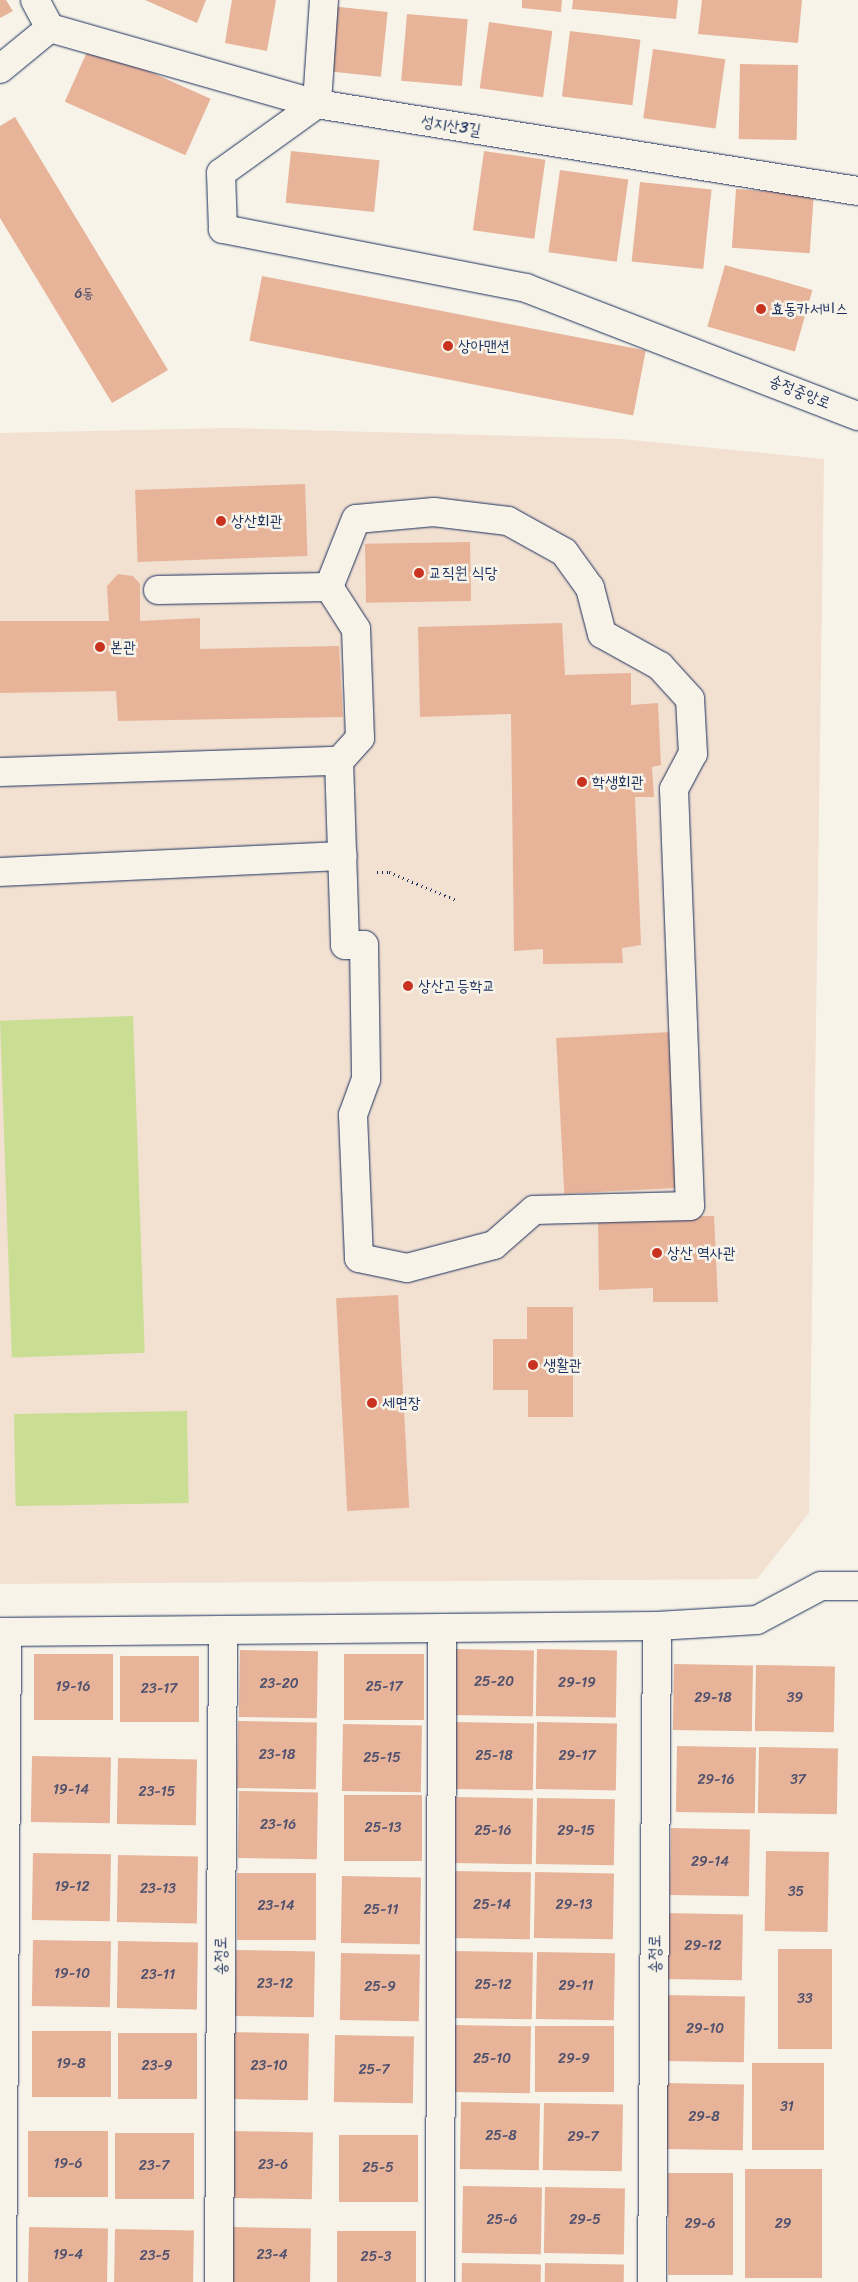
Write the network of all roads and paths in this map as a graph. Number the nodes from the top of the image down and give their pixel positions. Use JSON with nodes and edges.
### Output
{"nodes":[{"id":1,"x":35,"y":0,"type":"edge"},
{"id":2,"x":324,"y":0,"type":"edge"},
{"id":3,"x":50,"y":28,"type":"junction"},
{"id":4,"x":0,"y":69,"type":"edge"},
{"id":5,"x":317,"y":104,"type":"junction"},
{"id":6,"x":858,"y":192,"type":"edge"},
{"id":7,"x":858,"y":416,"type":"edge"},
{"id":8,"x":329,"y":587,"type":"junction"},
{"id":9,"x":158,"y":590,"type":"dead end"},
{"id":10,"x":339,"y":761,"type":"junction"},
{"id":11,"x":0,"y":772,"type":"edge"},
{"id":12,"x":343,"y":864,"type":"junction"},
{"id":13,"x":0,"y":872,"type":"edge"},
{"id":14,"x":456,"y":900,"type":"dead end"},
{"id":15,"x":858,"y":1586,"type":"edge"},
{"id":16,"x":657,"y":1626,"type":"junction"},
{"id":17,"x":442,"y":1628,"type":"junction"},
{"id":18,"x":223,"y":1630,"type":"junction"},
{"id":19,"x":4,"y":1632,"type":"edge"},
{"id":20,"x":2,"y":2282,"type":"edge"},
{"id":21,"x":219,"y":2282,"type":"edge"},
{"id":22,"x":440,"y":2282,"type":"edge"},
{"id":23,"x":652,"y":2282,"type":"edge"}],
"edges":[{"from":1,"to":3,"type":"street"},
{"from":2,"to":5,"type":"street"},
{"from":3,"to":4,"type":"street"},
{"from":3,"to":5,"type":"street","name":"성지산3길"},
{"from":5,"to":6,"type":"street","name":"성지산3길"},
{"from":5,"to":7,"type":"street","name":"송정중앙로"},
{"from":8,"to":9,"type":"street"},
{"from":8,"to":10,"type":"street"},
{"from":8,"to":12,"type":"street"},
{"from":10,"to":11,"type":"street"},
{"from":10,"to":12,"type":"street"},
{"from":12,"to":13,"type":"street"},
{"from":12,"to":14,"type":"path"},
{"from":15,"to":16,"type":"street"},
{"from":16,"to":17,"type":"street"},
{"from":16,"to":23,"type":"street","name":"송정로"},
{"from":17,"to":18,"type":"street"},
{"from":17,"to":22,"type":"street"},
{"from":18,"to":19,"type":"street"},
{"from":18,"to":21,"type":"street","name":"송정로"},
{"from":19,"to":20,"type":"street"}]}
